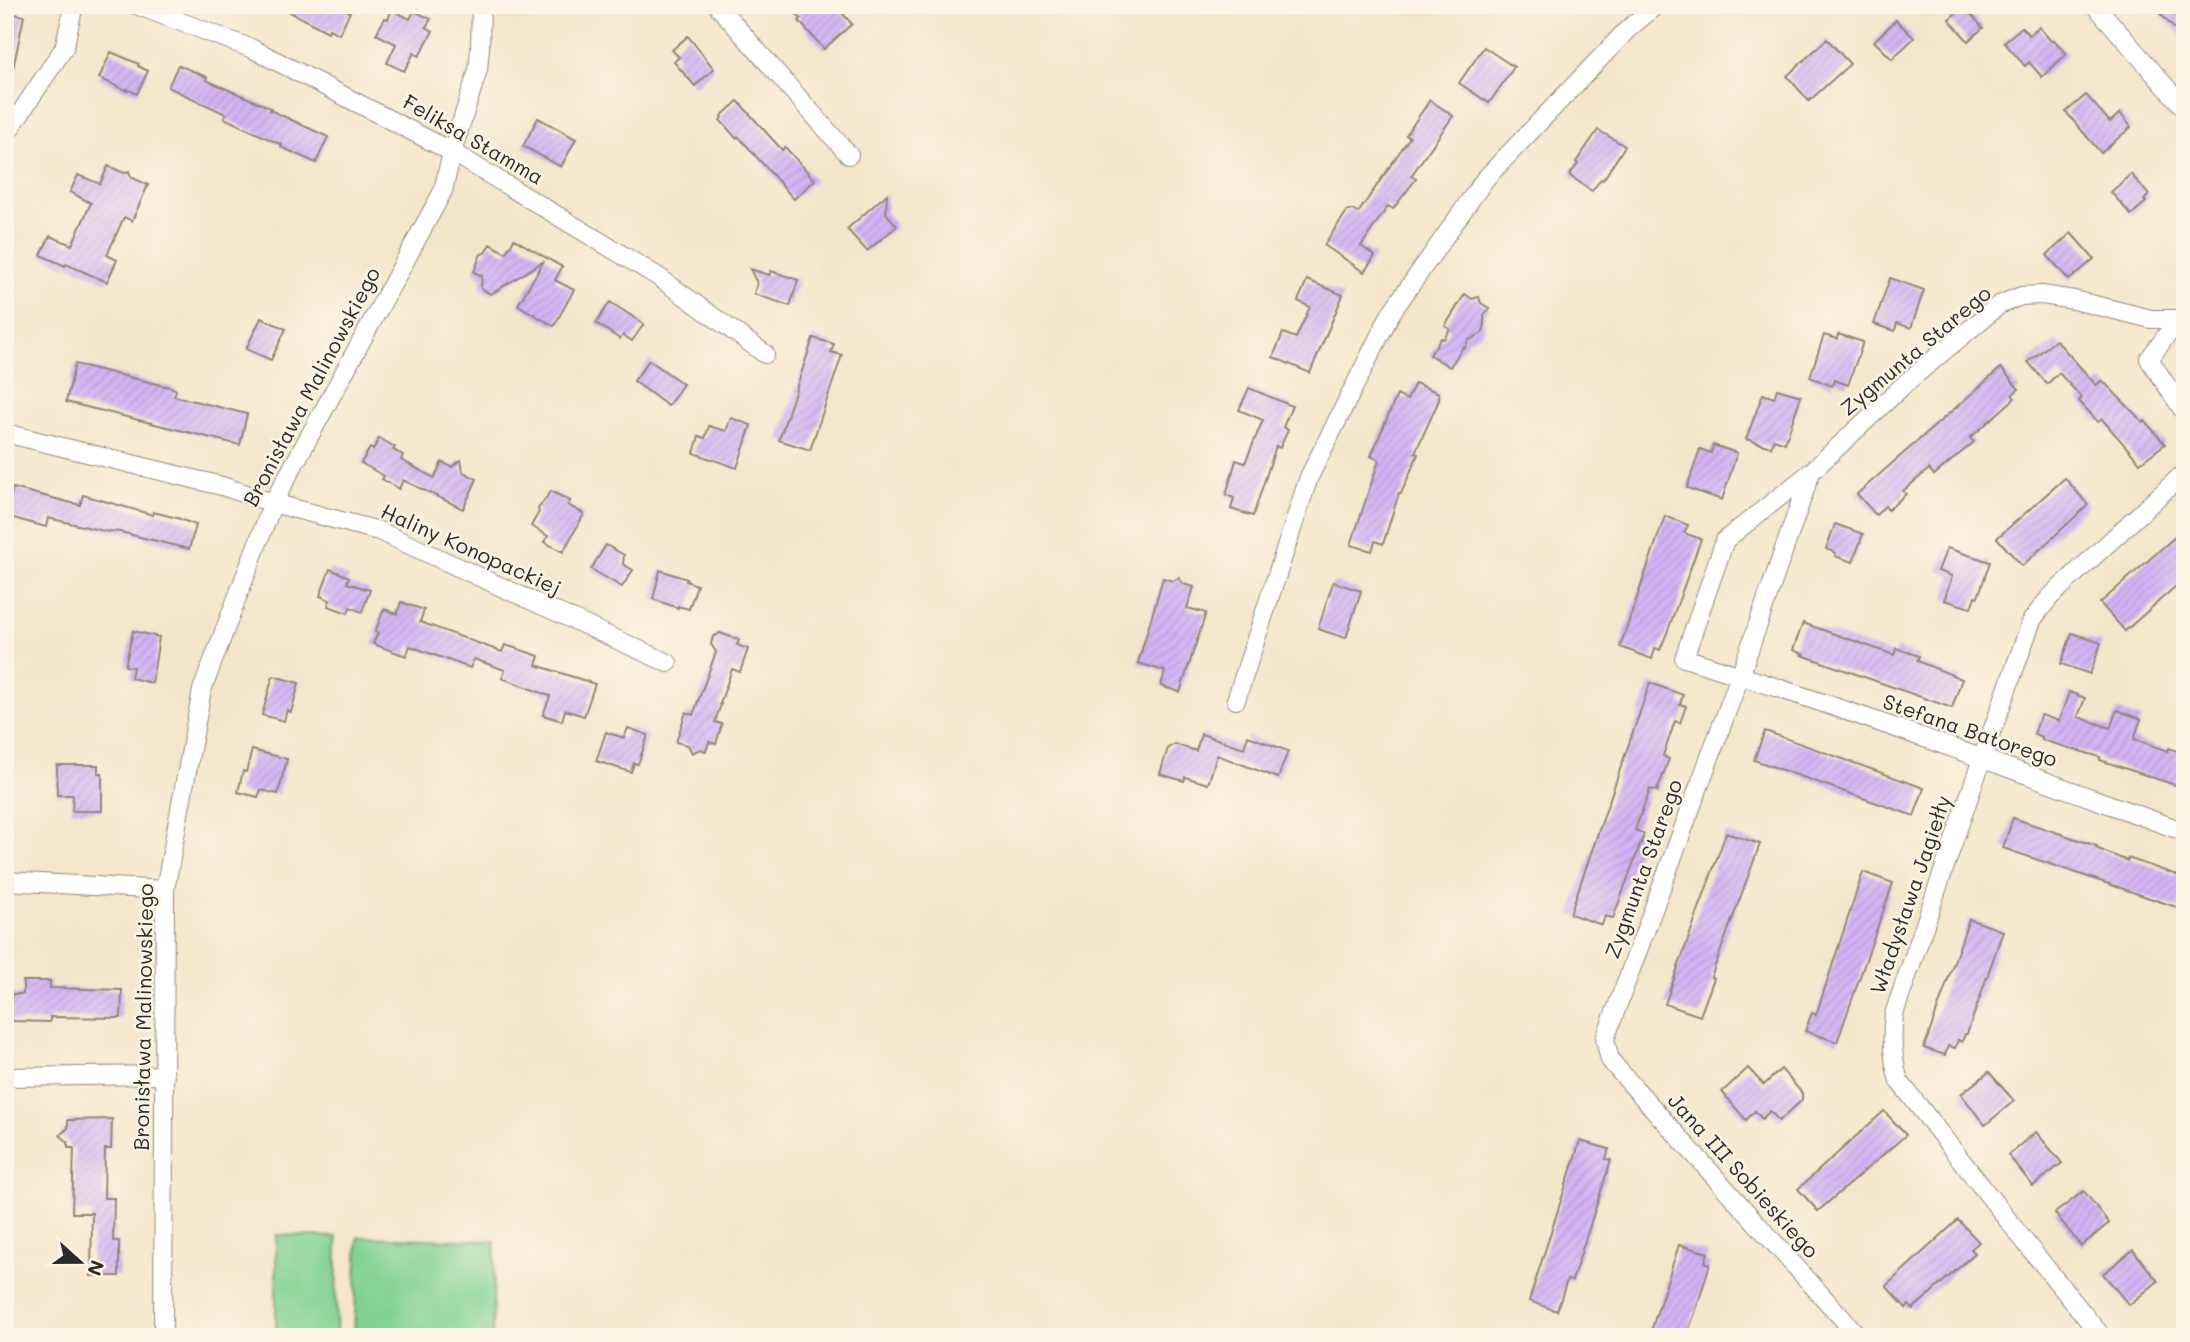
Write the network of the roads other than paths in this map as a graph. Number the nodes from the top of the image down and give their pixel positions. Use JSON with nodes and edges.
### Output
{"nodes":[{"id":1,"x":74,"y":5,"type":"edge"},
{"id":2,"x":136,"y":5,"type":"edge"},
{"id":3,"x":481,"y":5,"type":"edge"},
{"id":4,"x":717,"y":5,"type":"edge"},
{"id":5,"x":1656,"y":5,"type":"edge"},
{"id":6,"x":2095,"y":5,"type":"edge"},
{"id":7,"x":2185,"y":109,"type":"edge"},
{"id":8,"x":5,"y":136,"type":"edge"},
{"id":9,"x":452,"y":152,"type":"junction"},
{"id":10,"x":849,"y":155,"type":"dead end"},
{"id":11,"x":2182,"y":317,"type":"edge"},
{"id":12,"x":765,"y":354,"type":"dead end"},
{"id":13,"x":2185,"y":413,"type":"edge"},
{"id":14,"x":5,"y":432,"type":"edge"},
{"id":15,"x":1811,"y":472,"type":"junction"},
{"id":16,"x":2185,"y":472,"type":"edge"},
{"id":17,"x":273,"y":503,"type":"junction"},
{"id":18,"x":668,"y":663,"type":"dead end"},
{"id":19,"x":1740,"y":676,"type":"junction"},
{"id":20,"x":1236,"y":700,"type":"dead end"},
{"id":21,"x":1982,"y":759,"type":"junction"},
{"id":22,"x":2185,"y":832,"type":"edge"},
{"id":23,"x":5,"y":881,"type":"edge"},
{"id":24,"x":165,"y":890,"type":"junction"},
{"id":25,"x":1605,"y":1039,"type":"joint"},
{"id":26,"x":165,"y":1075,"type":"junction"},
{"id":27,"x":5,"y":1077,"type":"edge"},
{"id":28,"x":163,"y":1337,"type":"edge"},
{"id":29,"x":1859,"y":1337,"type":"edge"},
{"id":30,"x":2102,"y":1337,"type":"edge"}],
"edges":[{"from":1,"to":8,"type":"street"},
{"from":2,"to":9,"type":"street","name":"Feliksa Stamma"},
{"from":3,"to":9,"type":"street","name":"Bronisława Malinowskiego"},
{"from":4,"to":10,"type":"street"},
{"from":5,"to":20,"type":"street"},
{"from":6,"to":7,"type":"street"},
{"from":9,"to":12,"type":"street","name":"Feliksa Stamma"},
{"from":9,"to":17,"type":"street","name":"Bronisława Malinowskiego"},
{"from":11,"to":13,"type":"street"},
{"from":11,"to":15,"type":"street","name":"Zygmunta Starego"},
{"from":14,"to":17,"type":"street","name":"Haliny Konopackiej"},
{"from":15,"to":19,"type":"street","name":"Zygmunta Starego"},
{"from":15,"to":19,"type":"street","name":"Zygmunta Starego"},
{"from":16,"to":21,"type":"street","name":"Władysława Jagiełły"},
{"from":17,"to":18,"type":"street","name":"Haliny Konopackiej"},
{"from":17,"to":24,"type":"street","name":"Bronisława Malinowskiego"},
{"from":19,"to":21,"type":"street","name":"Stefana Batorego"},
{"from":19,"to":25,"type":"street","name":"Zygmunta Starego"},
{"from":21,"to":22,"type":"street","name":"Stefana Batorego"},
{"from":21,"to":30,"type":"street","name":"Władysława Jagiełły"},
{"from":23,"to":24,"type":"street"},
{"from":24,"to":26,"type":"street","name":"Bronisława Malinowskiego"},
{"from":25,"to":29,"type":"street","name":"Jana III Sobieskiego"},
{"from":26,"to":27,"type":"street"},
{"from":26,"to":28,"type":"street","name":"Bronisława Malinowskiego"}]}
